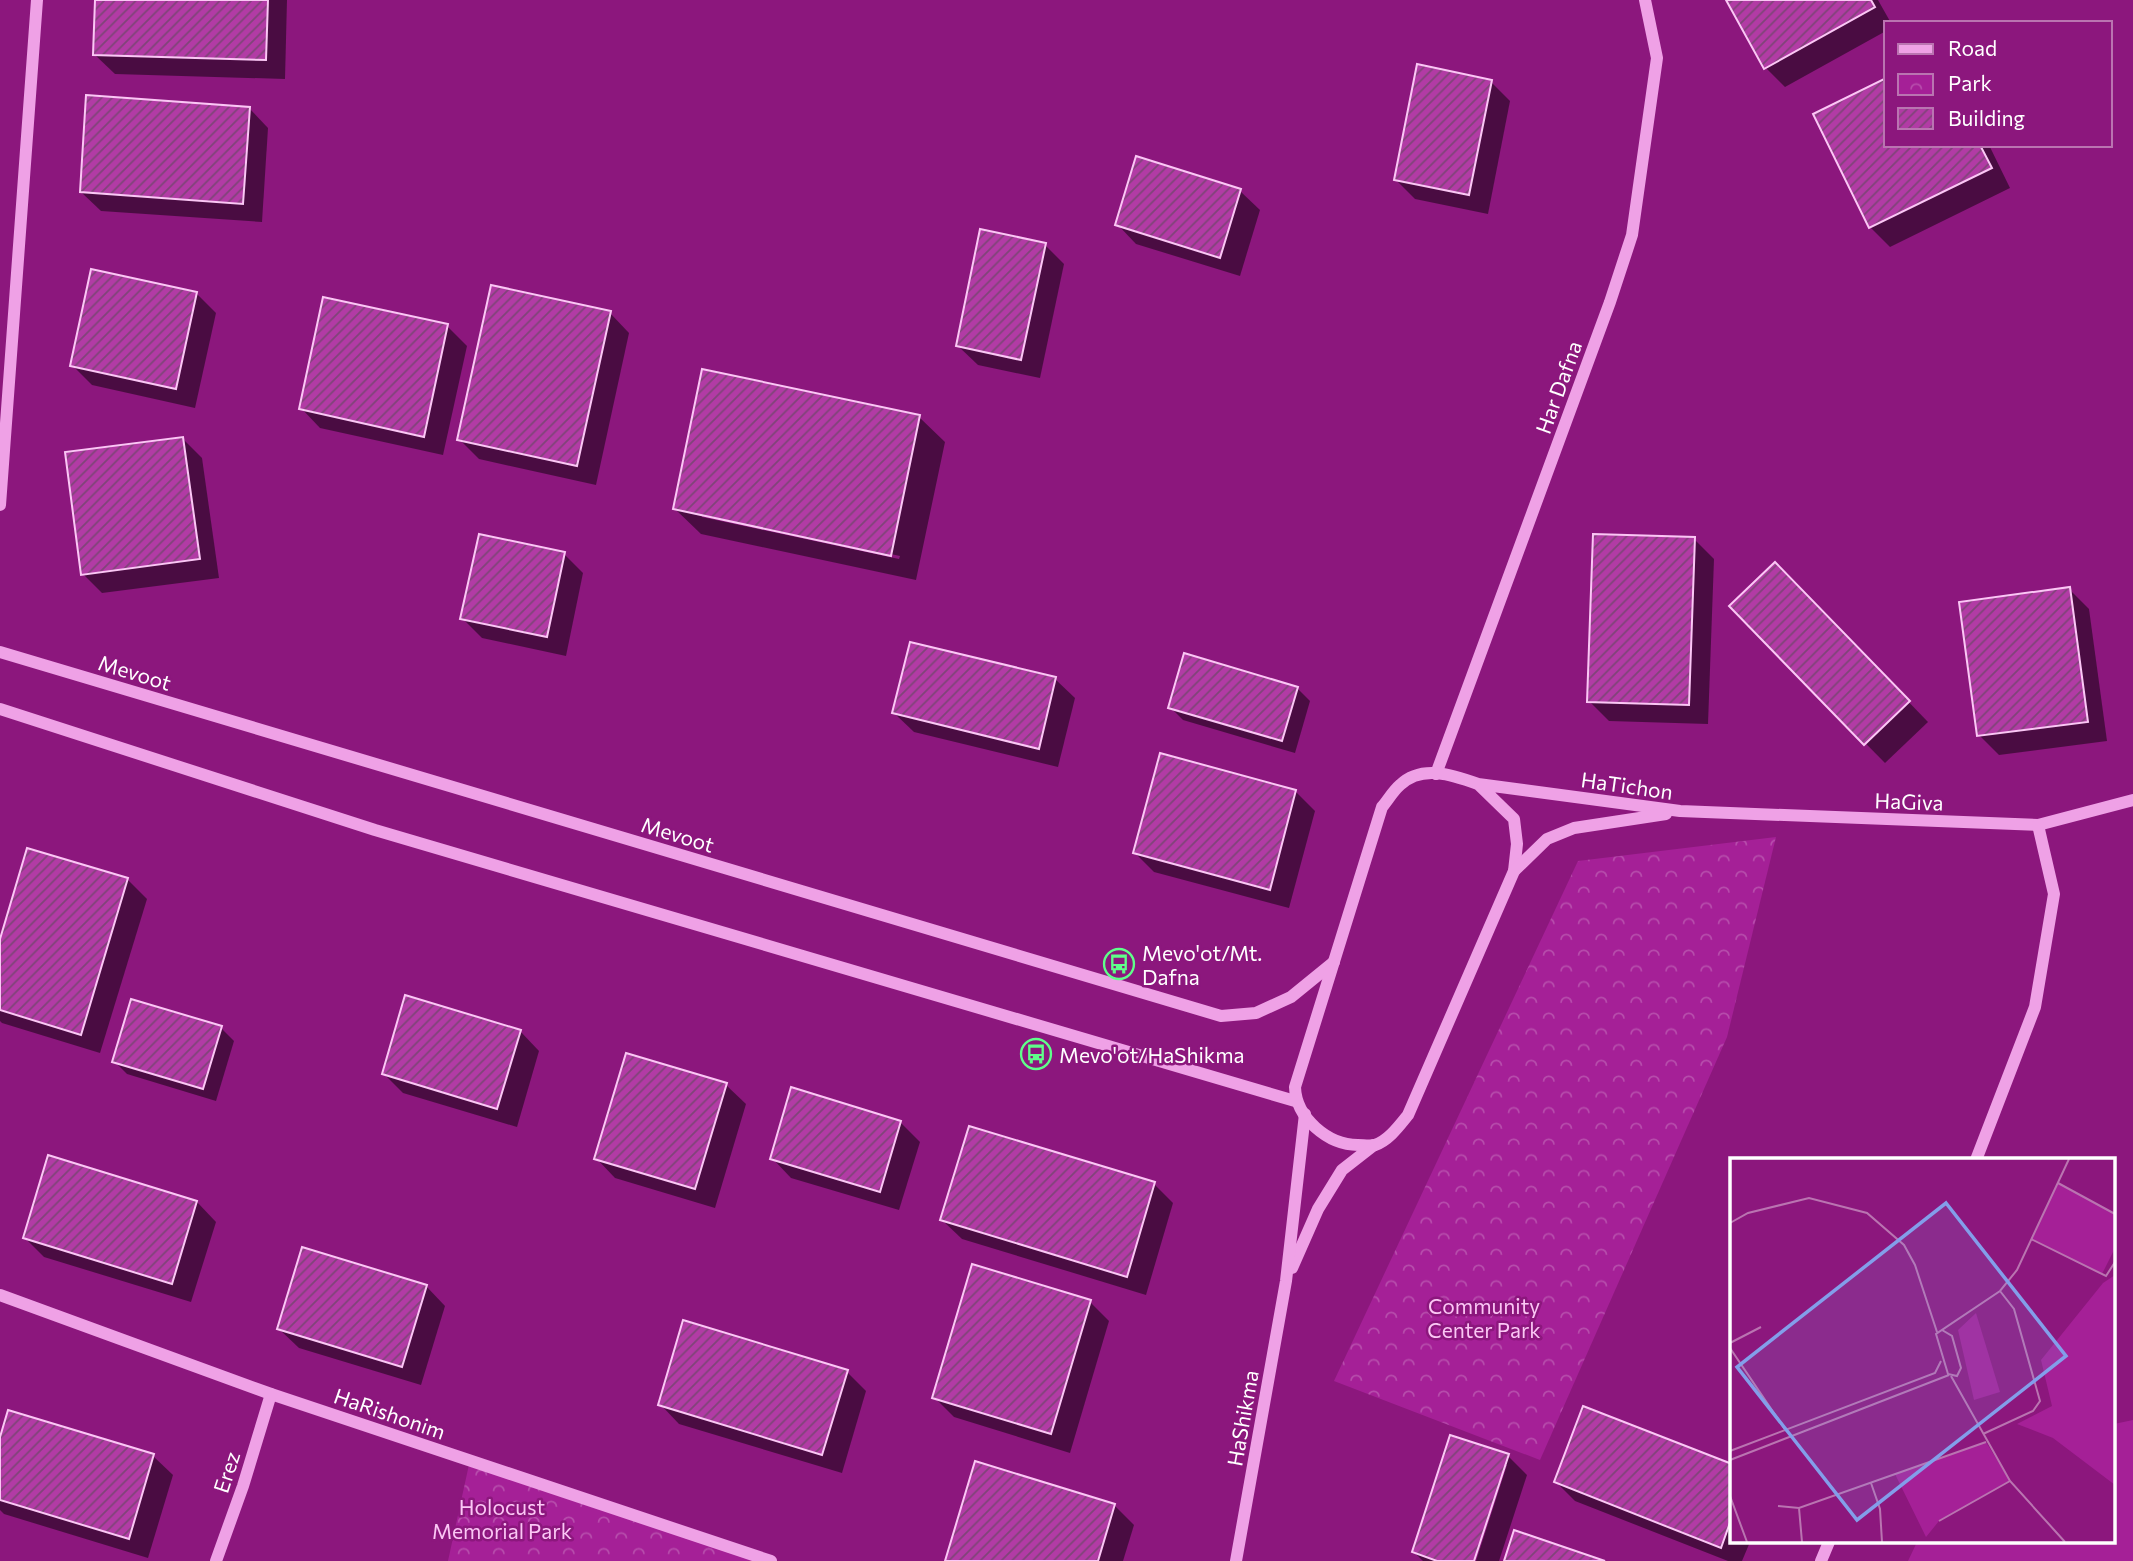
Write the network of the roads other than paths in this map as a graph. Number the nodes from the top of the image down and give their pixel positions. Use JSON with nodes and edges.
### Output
{"nodes":[{"id":1,"x":37,"y":0,"type":"edge"},
{"id":2,"x":1645,"y":0,"type":"edge"},
{"id":3,"x":0,"y":505,"type":"edge"},
{"id":4,"x":0,"y":652,"type":"edge"},
{"id":5,"x":0,"y":709,"type":"edge"},
{"id":6,"x":1436,"y":774,"type":"junction"},
{"id":7,"x":1478,"y":784,"type":"junction"},
{"id":8,"x":2133,"y":800,"type":"edge"},
{"id":9,"x":1680,"y":811,"type":"junction"},
{"id":10,"x":2038,"y":825,"type":"junction"},
{"id":11,"x":1514,"y":871,"type":"junction"},
{"id":12,"x":1334,"y":962,"type":"junction"},
{"id":13,"x":1296,"y":1101,"type":"junction"},
{"id":14,"x":1305,"y":1114,"type":"junction"},
{"id":15,"x":1374,"y":1145,"type":"junction"},
{"id":16,"x":1977,"y":1158,"type":"edge"},
{"id":17,"x":1286,"y":1281,"type":"junction"},
{"id":18,"x":0,"y":1295,"type":"edge"},
{"id":19,"x":271,"y":1394,"type":"junction"},
{"id":20,"x":1828,"y":1544,"type":"edge"},
{"id":21,"x":216,"y":1561,"type":"edge"},
{"id":22,"x":771,"y":1561,"type":"edge"},
{"id":23,"x":1236,"y":1561,"type":"edge"},
{"id":24,"x":1821,"y":1561,"type":"edge"}],
"edges":[{"from":1,"to":3,"type":"street"},
{"from":2,"to":6,"type":"street","name":"Har Dafna"},
{"from":4,"to":12,"type":"street","name":"Mevoot"},
{"from":5,"to":13,"type":"street"},
{"from":6,"to":7,"type":"street"},
{"from":6,"to":12,"type":"street"},
{"from":7,"to":9,"type":"street","name":"HaTichon"},
{"from":7,"to":11,"type":"street"},
{"from":8,"to":10,"type":"street","name":"HaGiva"},
{"from":9,"to":10,"type":"street","name":"HaGiva"},
{"from":9,"to":11,"type":"street","name":"HaTichon"},
{"from":10,"to":16,"type":"street"},
{"from":11,"to":15,"type":"street","name":"HaShikma"},
{"from":12,"to":13,"type":"street"},
{"from":13,"to":14,"type":"street"},
{"from":14,"to":15,"type":"street"},
{"from":14,"to":17,"type":"street","name":"HaShikma"},
{"from":15,"to":17,"type":"street","name":"HaShikma"},
{"from":17,"to":23,"type":"street","name":"HaShikma"},
{"from":18,"to":19,"type":"street","name":"HaRishonim"},
{"from":19,"to":21,"type":"street","name":"Erez"},
{"from":19,"to":22,"type":"street","name":"HaRishonim"},
{"from":20,"to":24,"type":"street"}]}
